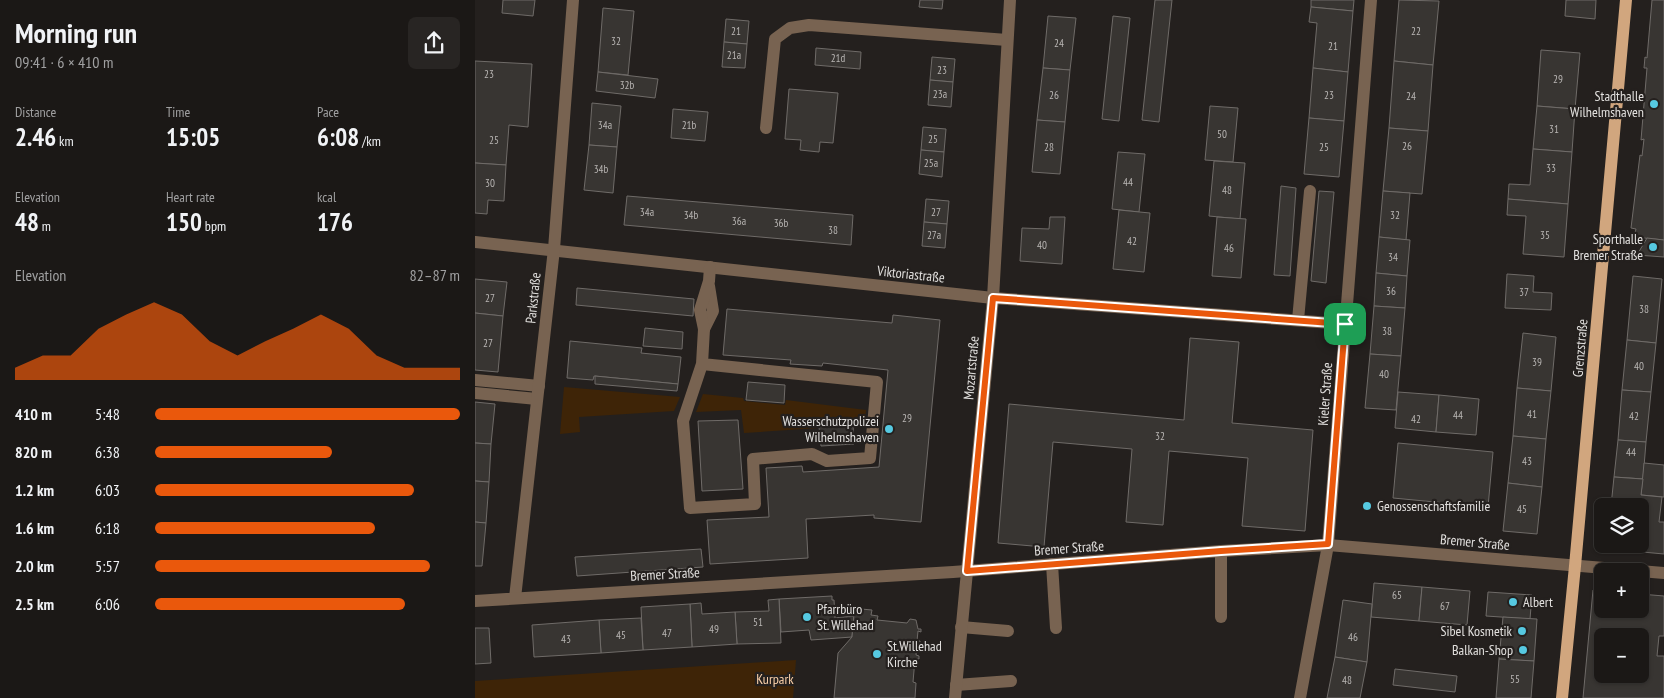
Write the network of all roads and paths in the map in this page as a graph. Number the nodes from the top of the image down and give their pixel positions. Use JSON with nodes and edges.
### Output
{"nodes":[{"id":1,"x":573,"y":0,"type":"edge"},
{"id":2,"x":1010,"y":0,"type":"edge"},
{"id":3,"x":1371,"y":0,"type":"edge"},
{"id":4,"x":1626,"y":0,"type":"edge"},
{"id":5,"x":1007,"y":40,"type":"junction"},
{"id":6,"x":766,"y":128,"type":"dead end"},
{"id":7,"x":1310,"y":191,"type":"dead end"},
{"id":8,"x":475,"y":242,"type":"edge"},
{"id":9,"x":554,"y":249,"type":"junction"},
{"id":10,"x":710,"y":267,"type":"junction"},
{"id":11,"x":993,"y":298,"type":"junction"},
{"id":12,"x":1298,"y":320,"type":"junction"},
{"id":13,"x":1345,"y":324,"type":"junction"},
{"id":14,"x":702,"y":364,"type":"junction"},
{"id":15,"x":475,"y":380,"type":"edge"},
{"id":16,"x":538,"y":392,"type":"junction"},
{"id":17,"x":475,"y":393,"type":"edge"},
{"id":18,"x":1328,"y":544,"type":"junction"},
{"id":19,"x":1221,"y":551,"type":"junction"},
{"id":20,"x":1052,"y":564,"type":"junction"},
{"id":21,"x":1575,"y":566,"type":"junction"},
{"id":22,"x":967,"y":571,"type":"junction"},
{"id":23,"x":1664,"y":573,"type":"edge"},
{"id":24,"x":515,"y":598,"type":"junction"},
{"id":25,"x":475,"y":601,"type":"edge"},
{"id":26,"x":1221,"y":617,"type":"dead end"},
{"id":27,"x":961,"y":627,"type":"junction"},
{"id":28,"x":1056,"y":628,"type":"dead end"},
{"id":29,"x":1008,"y":631,"type":"dead end"},
{"id":30,"x":1011,"y":681,"type":"dead end"},
{"id":31,"x":955,"y":692,"type":"edge"},
{"id":32,"x":1300,"y":698,"type":"edge"},
{"id":33,"x":1562,"y":698,"type":"edge"}],
"edges":[{"from":1,"to":9,"type":"street","name":"Parkstraße"},
{"from":2,"to":5,"type":"street","name":"Mozartstraße"},
{"from":3,"to":13,"type":"street","name":"Kieler Straße"},
{"from":4,"to":21,"type":"main road","name":"Grenzstraße"},
{"from":5,"to":6,"type":"street"},
{"from":5,"to":11,"type":"street","name":"Mozartstraße"},
{"from":7,"to":12,"type":"street"},
{"from":8,"to":9,"type":"street","name":"Viktoriastraße"},
{"from":9,"to":10,"type":"street","name":"Viktoriastraße"},
{"from":9,"to":16,"type":"street","name":"Parkstraße"},
{"from":10,"to":11,"type":"street","name":"Viktoriastraße"},
{"from":10,"to":14,"type":"street"},
{"from":11,"to":12,"type":"street","name":"Viktoriastraße"},
{"from":11,"to":22,"type":"street","name":"Mozartstraße"},
{"from":12,"to":13,"type":"street","name":"Viktoriastraße"},
{"from":13,"to":18,"type":"street","name":"Kieler Straße"},
{"from":14,"to":14,"type":"street"},
{"from":15,"to":16,"type":"street"},
{"from":16,"to":17,"type":"street"},
{"from":16,"to":24,"type":"street","name":"Parkstraße"},
{"from":18,"to":19,"type":"street","name":"Bremer Straße"},
{"from":18,"to":21,"type":"street","name":"Bremer Straße"},
{"from":18,"to":32,"type":"street","name":"Kieler Straße"},
{"from":19,"to":20,"type":"street","name":"Bremer Straße"},
{"from":19,"to":26,"type":"street"},
{"from":20,"to":22,"type":"street","name":"Bremer Straße"},
{"from":20,"to":28,"type":"street"},
{"from":21,"to":23,"type":"street","name":"Bremer Straße"},
{"from":21,"to":33,"type":"main road","name":"Grenzstraße"},
{"from":22,"to":24,"type":"street","name":"Bremer Straße"},
{"from":22,"to":27,"type":"street","name":"Mozartstraße"},
{"from":24,"to":25,"type":"street","name":"Bremer Straße"},
{"from":27,"to":29,"type":"street"},
{"from":27,"to":31,"type":"street","name":"Mozartstraße"},
{"from":30,"to":31,"type":"street"}]}
